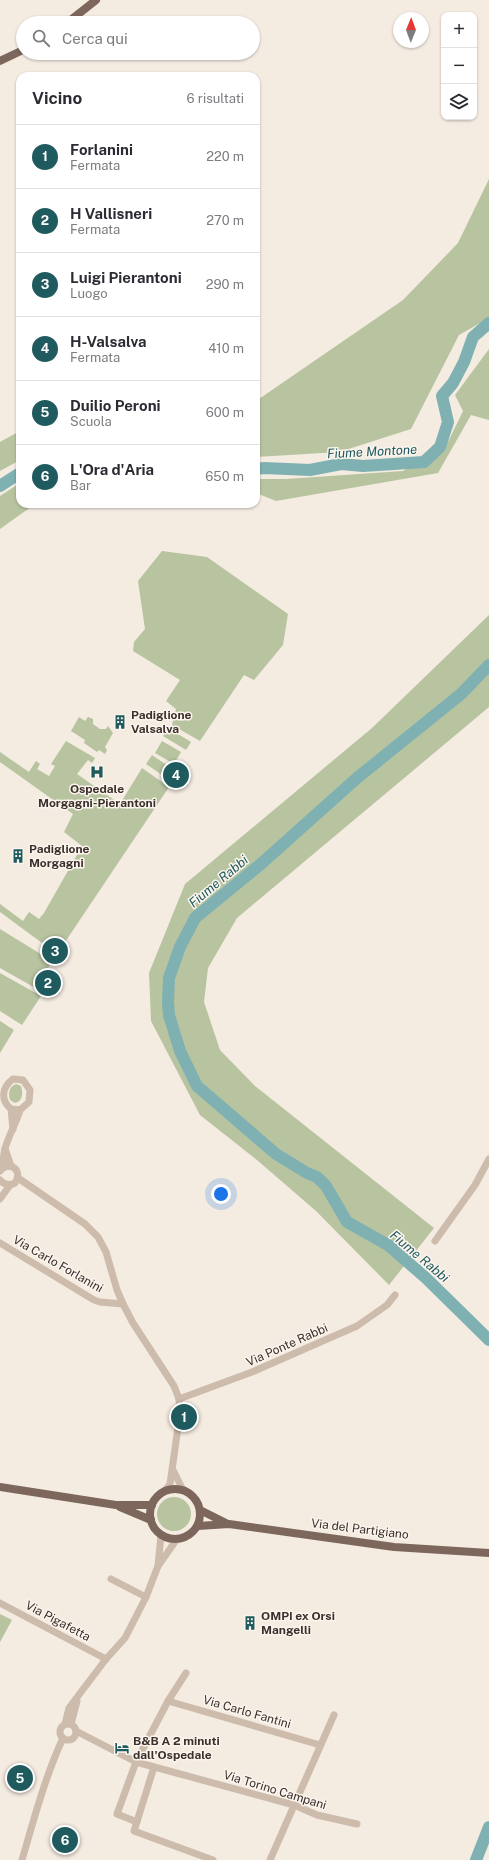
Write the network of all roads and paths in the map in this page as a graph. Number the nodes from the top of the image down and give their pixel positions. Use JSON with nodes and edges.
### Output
{"nodes":[{"id":1,"x":96,"y":0,"type":"edge"},
{"id":2,"x":76,"y":16,"type":"edge"},
{"id":3,"x":16,"y":53,"type":"edge"},
{"id":4,"x":0,"y":61,"type":"edge"},
{"id":5,"x":11,"y":1109,"type":"junction"},
{"id":6,"x":20,"y":1110,"type":"junction"},
{"id":7,"x":12,"y":1129,"type":"junction"},
{"id":8,"x":489,"y":1158,"type":"edge"},
{"id":9,"x":4,"y":1167,"type":"edge"},
{"id":10,"x":18,"y":1178,"type":"junction"},
{"id":11,"x":0,"y":1180,"type":"edge"},
{"id":12,"x":10,"y":1185,"type":"junction"},
{"id":13,"x":1,"y":1196,"type":"edge"},
{"id":14,"x":435,"y":1241,"type":"dead end"},
{"id":15,"x":0,"y":1243,"type":"edge"},
{"id":16,"x":117,"y":1290,"type":"junction"},
{"id":17,"x":394,"y":1294,"type":"dead end"},
{"id":18,"x":106,"y":1302,"type":"junction"},
{"id":19,"x":123,"y":1304,"type":"junction"},
{"id":20,"x":179,"y":1400,"type":"junction"},
{"id":21,"x":173,"y":1468,"type":"junction"},
{"id":22,"x":0,"y":1487,"type":"edge"},
{"id":23,"x":183,"y":1490,"type":"junction"},
{"id":24,"x":165,"y":1492,"type":"junction"},
{"id":25,"x":116,"y":1505,"type":"junction"},
{"id":26,"x":152,"y":1505,"type":"junction"},
{"id":27,"x":200,"y":1510,"type":"junction"},
{"id":28,"x":151,"y":1520,"type":"junction"},
{"id":29,"x":229,"y":1524,"type":"junction"},
{"id":30,"x":198,"y":1526,"type":"junction"},
{"id":31,"x":161,"y":1535,"type":"junction"},
{"id":32,"x":177,"y":1539,"type":"junction"},
{"id":33,"x":489,"y":1553,"type":"edge"},
{"id":34,"x":158,"y":1566,"type":"junction"},
{"id":35,"x":111,"y":1579,"type":"dead end"},
{"id":36,"x":146,"y":1597,"type":"junction"},
{"id":37,"x":0,"y":1603,"type":"edge"},
{"id":38,"x":106,"y":1659,"type":"junction"},
{"id":39,"x":186,"y":1673,"type":"dead end"},
{"id":40,"x":168,"y":1701,"type":"junction"},
{"id":41,"x":334,"y":1715,"type":"dead end"},
{"id":42,"x":68,"y":1724,"type":"junction"},
{"id":43,"x":76,"y":1731,"type":"junction"},
{"id":44,"x":63,"y":1738,"type":"junction"},
{"id":45,"x":320,"y":1745,"type":"junction"},
{"id":46,"x":136,"y":1762,"type":"junction"},
{"id":47,"x":154,"y":1767,"type":"junction"},
{"id":48,"x":294,"y":1805,"type":"junction"},
{"id":49,"x":137,"y":1822,"type":"junction"},
{"id":50,"x":356,"y":1824,"type":"dead end"},
{"id":51,"x":22,"y":1860,"type":"edge"},
{"id":52,"x":213,"y":1860,"type":"edge"},
{"id":53,"x":270,"y":1860,"type":"edge"}],
"edges":[{"from":1,"to":2,"type":"main road"},
{"from":3,"to":4,"type":"main road"},
{"from":5,"to":6,"type":"street"},
{"from":5,"to":6,"type":"street"},
{"from":5,"to":7,"type":"street"},
{"from":6,"to":7,"type":"street"},
{"from":7,"to":9,"type":"street"},
{"from":8,"to":14,"type":"street"},
{"from":9,"to":10,"type":"street"},
{"from":10,"to":12,"type":"street"},
{"from":10,"to":16,"type":"street","name":"Via Carlo Forlanini"},
{"from":11,"to":12,"type":"street"},
{"from":11,"to":13,"type":"street"},
{"from":12,"to":13,"type":"street"},
{"from":15,"to":18,"type":"street","name":"Via Carlo Forlanini"},
{"from":16,"to":18,"type":"street"},
{"from":16,"to":19,"type":"street","name":"Via Carlo Forlanini"},
{"from":17,"to":20,"type":"street","name":"Via Ponte Rabbi"},
{"from":18,"to":19,"type":"street","name":"Via Carlo Forlanini"},
{"from":19,"to":20,"type":"street","name":"Via Carlo Forlanini"},
{"from":20,"to":21,"type":"street","name":"Via Carlo Forlanini"},
{"from":21,"to":23,"type":"street"},
{"from":21,"to":24,"type":"street","name":"Via Carlo Forlanini"},
{"from":22,"to":25,"type":"main road"},
{"from":23,"to":24,"type":"main road"},
{"from":23,"to":27,"type":"main road"},
{"from":24,"to":26,"type":"main road"},
{"from":25,"to":26,"type":"main road"},
{"from":25,"to":28,"type":"main road"},
{"from":26,"to":28,"type":"main road"},
{"from":27,"to":29,"type":"main road","name":"Via del Partigiano"},
{"from":27,"to":30,"type":"main road"},
{"from":28,"to":31,"type":"main road"},
{"from":29,"to":30,"type":"main road","name":"Via del Partigiano"},
{"from":29,"to":33,"type":"main road","name":"Via del Partigiano"},
{"from":30,"to":32,"type":"main road"},
{"from":31,"to":32,"type":"main road"},
{"from":31,"to":34,"type":"street"},
{"from":32,"to":34,"type":"street"},
{"from":34,"to":36,"type":"street"},
{"from":35,"to":36,"type":"street"},
{"from":36,"to":38,"type":"street"},
{"from":37,"to":38,"type":"street","name":"Via Pigafetta"},
{"from":38,"to":42,"type":"street"},
{"from":39,"to":40,"type":"street"},
{"from":40,"to":45,"type":"street","name":"Via Carlo Fantini"},
{"from":40,"to":46,"type":"street"},
{"from":41,"to":45,"type":"street"},
{"from":42,"to":43,"type":"street"},
{"from":42,"to":44,"type":"street"},
{"from":43,"to":44,"type":"street"},
{"from":43,"to":46,"type":"street","name":"Via Torino Campani"},
{"from":44,"to":51,"type":"street"},
{"from":45,"to":48,"type":"street"},
{"from":46,"to":47,"type":"street","name":"Via Torino Campani"},
{"from":46,"to":49,"type":"street"},
{"from":47,"to":48,"type":"street","name":"Via Torino Campani"},
{"from":47,"to":49,"type":"street"},
{"from":48,"to":50,"type":"street","name":"Via Torino Campani"},
{"from":48,"to":53,"type":"street"},
{"from":49,"to":52,"type":"street"}]}
